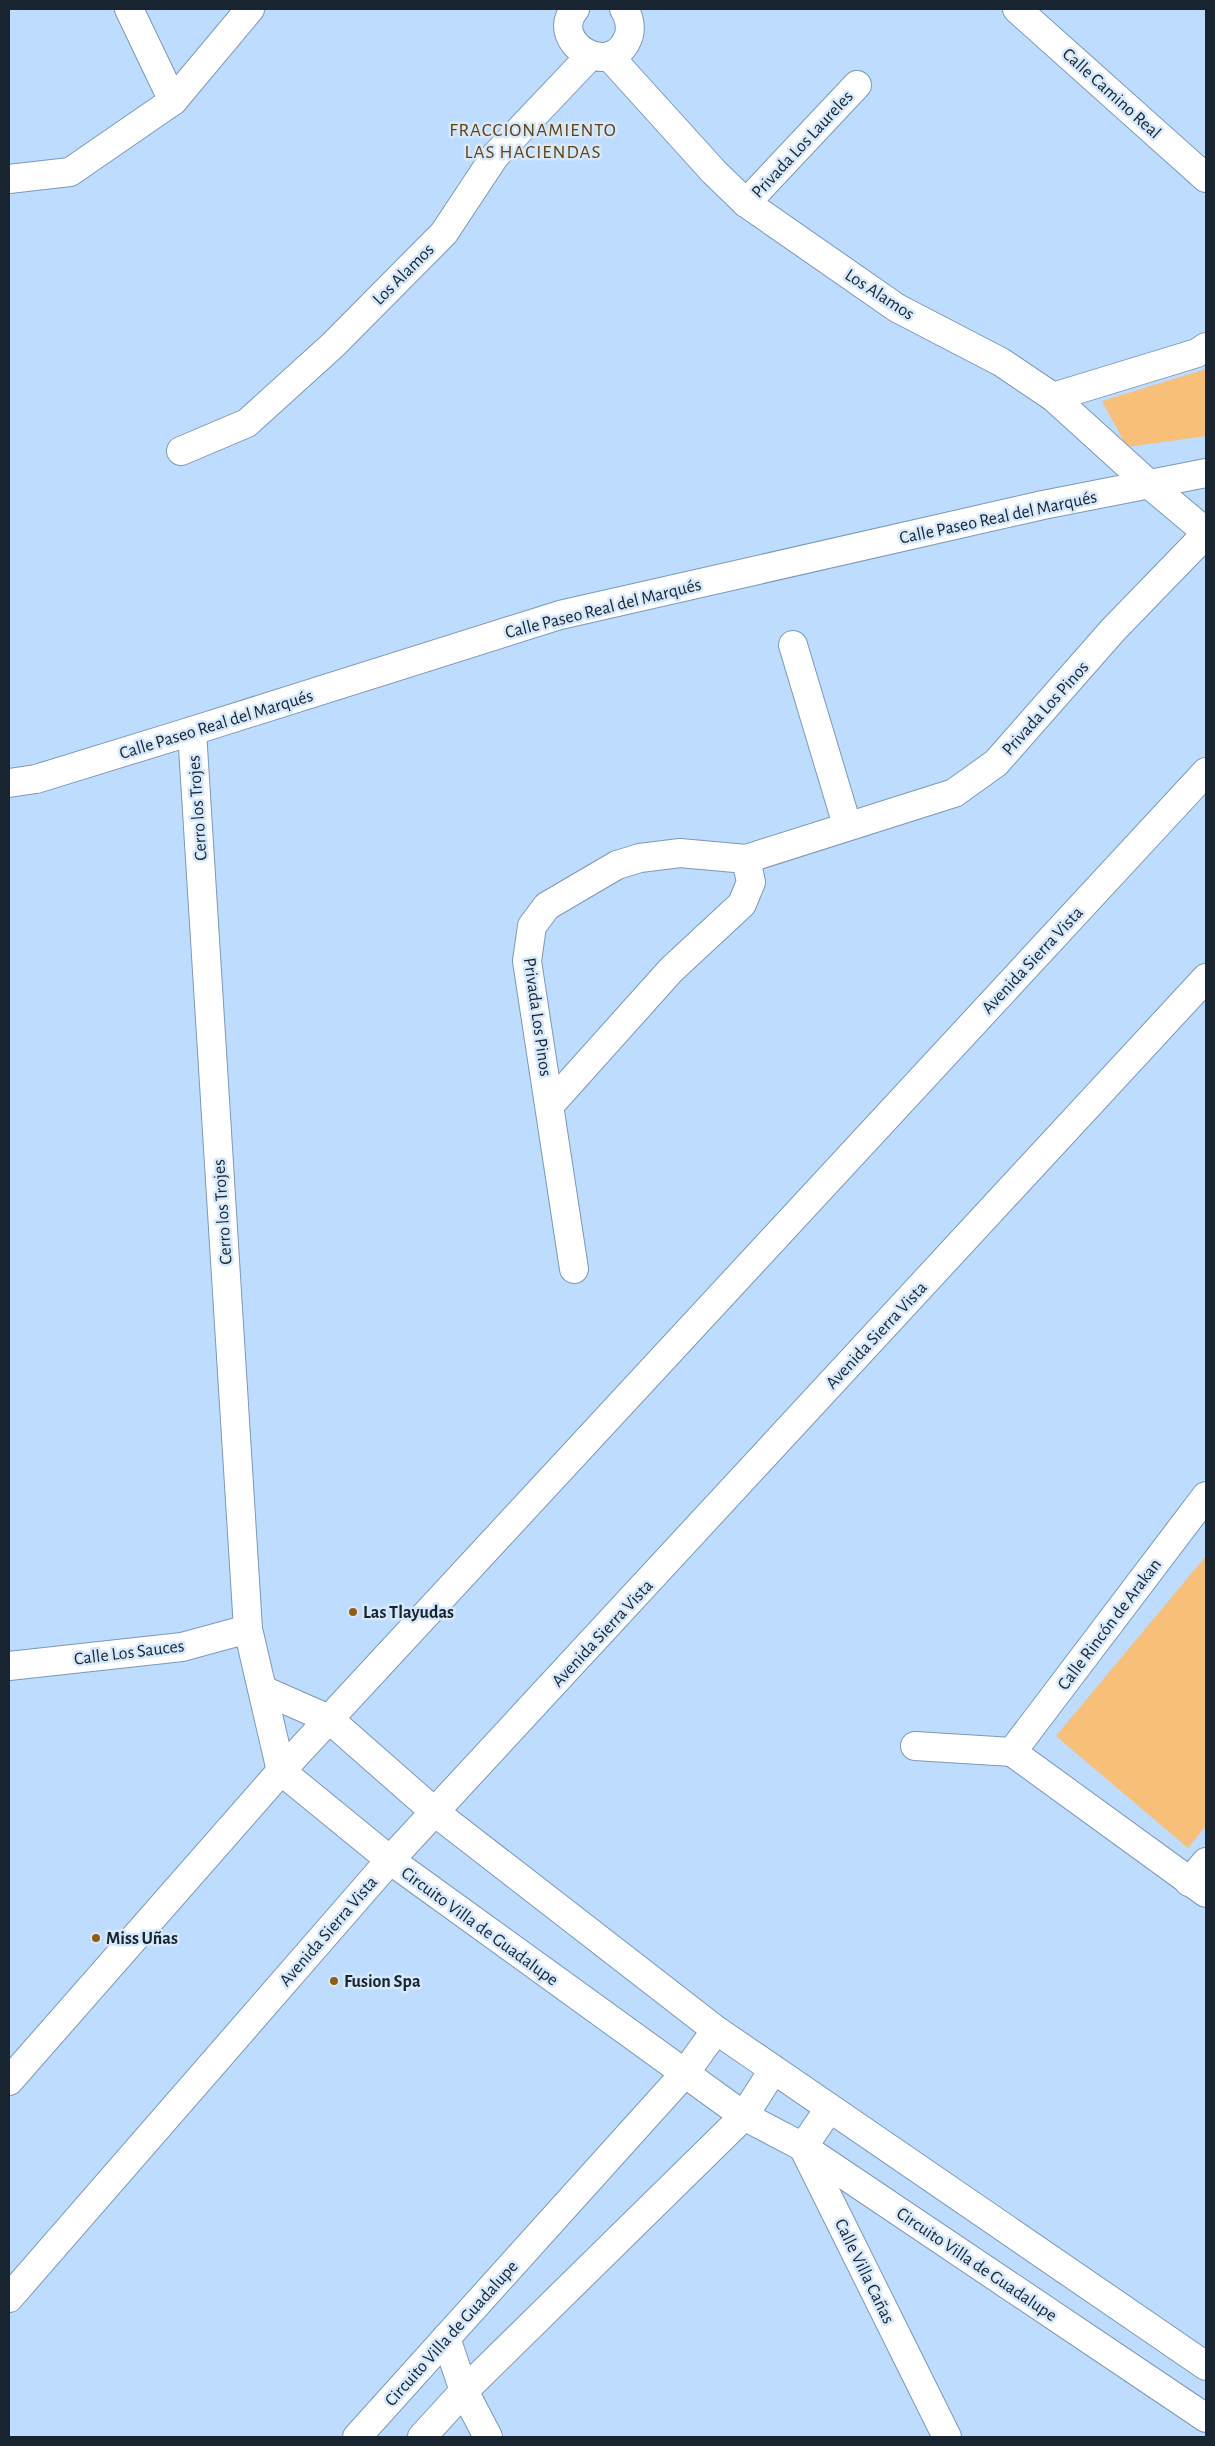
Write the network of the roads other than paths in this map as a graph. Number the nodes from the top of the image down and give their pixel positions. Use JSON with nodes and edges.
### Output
{"nodes":[{"id":1,"x":129,"y":9,"type":"edge"},
{"id":2,"x":250,"y":9,"type":"edge"},
{"id":3,"x":575,"y":9,"type":"edge"},
{"id":4,"x":624,"y":9,"type":"edge"},
{"id":5,"x":1017,"y":9,"type":"edge"},
{"id":6,"x":600,"y":56,"type":"junction"},
{"id":7,"x":857,"y":85,"type":"dead end"},
{"id":8,"x":173,"y":101,"type":"junction"},
{"id":9,"x":1206,"y":178,"type":"edge"},
{"id":10,"x":9,"y":179,"type":"edge"},
{"id":11,"x":746,"y":204,"type":"junction"},
{"id":12,"x":1206,"y":346,"type":"edge"},
{"id":13,"x":1053,"y":397,"type":"junction"},
{"id":14,"x":181,"y":451,"type":"dead end"},
{"id":15,"x":1206,"y":473,"type":"edge"},
{"id":16,"x":1150,"y":486,"type":"junction"},
{"id":17,"x":1206,"y":533,"type":"edge"},
{"id":18,"x":793,"y":644,"type":"dead end"},
{"id":19,"x":192,"y":732,"type":"junction"},
{"id":20,"x":1206,"y":772,"type":"edge"},
{"id":21,"x":9,"y":783,"type":"edge"},
{"id":22,"x":847,"y":825,"type":"junction"},
{"id":23,"x":746,"y":859,"type":"junction"},
{"id":24,"x":1206,"y":978,"type":"edge"},
{"id":25,"x":550,"y":1105,"type":"junction"},
{"id":26,"x":574,"y":1269,"type":"dead end"},
{"id":27,"x":1206,"y":1496,"type":"edge"},
{"id":28,"x":248,"y":1629,"type":"junction"},
{"id":29,"x":9,"y":1666,"type":"edge"},
{"id":30,"x":262,"y":1690,"type":"junction"},
{"id":31,"x":329,"y":1719,"type":"junction"},
{"id":32,"x":915,"y":1746,"type":"dead end"},
{"id":33,"x":1012,"y":1752,"type":"junction"},
{"id":34,"x":282,"y":1771,"type":"junction"},
{"id":35,"x":436,"y":1813,"type":"junction"},
{"id":36,"x":390,"y":1860,"type":"junction"},
{"id":37,"x":1201,"y":1879,"type":"edge"},
{"id":38,"x":716,"y":2030,"type":"junction"},
{"id":39,"x":773,"y":2070,"type":"junction"},
{"id":40,"x":685,"y":2073,"type":"junction"},
{"id":41,"x":9,"y":2080,"type":"edge"},
{"id":42,"x":829,"y":2109,"type":"junction"},
{"id":43,"x":744,"y":2116,"type":"junction"},
{"id":44,"x":803,"y":2147,"type":"junction"},
{"id":45,"x":9,"y":2298,"type":"edge"},
{"id":46,"x":446,"y":2338,"type":"junction"},
{"id":47,"x":1206,"y":2366,"type":"edge"},
{"id":48,"x":464,"y":2391,"type":"junction"},
{"id":49,"x":1206,"y":2418,"type":"edge"},
{"id":50,"x":357,"y":2437,"type":"edge"},
{"id":51,"x":422,"y":2437,"type":"edge"},
{"id":52,"x":488,"y":2437,"type":"edge"},
{"id":53,"x":947,"y":2437,"type":"edge"}],
"edges":[{"from":1,"to":8,"type":"street"},
{"from":2,"to":8,"type":"street"},
{"from":3,"to":6,"type":"street"},
{"from":4,"to":6,"type":"street"},
{"from":5,"to":9,"type":"street","name":"Calle Camino Real"},
{"from":6,"to":11,"type":"street","name":"Los Alamos"},
{"from":6,"to":14,"type":"street","name":"Los Alamos"},
{"from":7,"to":11,"type":"street","name":"Privada Los Laureles"},
{"from":8,"to":10,"type":"street"},
{"from":11,"to":13,"type":"street","name":"Los Alamos"},
{"from":12,"to":13,"type":"street"},
{"from":13,"to":16,"type":"street","name":"Los Alamos"},
{"from":15,"to":16,"type":"street","name":"Calle Paseo Real del Marqués"},
{"from":16,"to":17,"type":"street","name":"Los Alamos"},
{"from":16,"to":19,"type":"street","name":"Calle Paseo Real del Marqués"},
{"from":17,"to":22,"type":"street","name":"Privada Los Pinos"},
{"from":18,"to":22,"type":"street"},
{"from":19,"to":21,"type":"street","name":"Calle Paseo Real del Marqués"},
{"from":19,"to":28,"type":"street","name":"Cerro los Trojes"},
{"from":20,"to":31,"type":"street","name":"Avenida Sierra Vista"},
{"from":22,"to":23,"type":"street","name":"Privada Los Pinos"},
{"from":23,"to":25,"type":"street","name":"Privada Los Pinos"},
{"from":23,"to":25,"type":"street","name":"Privada Los Pinos"},
{"from":24,"to":35,"type":"street","name":"Avenida Sierra Vista"},
{"from":25,"to":26,"type":"street","name":"Privada Los Pinos"},
{"from":27,"to":33,"type":"street","name":"Calle Rincón de Arakan"},
{"from":28,"to":29,"type":"street","name":"Calle Los Sauces"},
{"from":28,"to":30,"type":"street","name":"Cerro los Trojes"},
{"from":30,"to":31,"type":"street"},
{"from":30,"to":34,"type":"street","name":"Cerro los Trojes"},
{"from":31,"to":34,"type":"street","name":"Avenida Sierra Vista"},
{"from":31,"to":35,"type":"street"},
{"from":32,"to":33,"type":"street"},
{"from":33,"to":37,"type":"street"},
{"from":34,"to":36,"type":"street","name":"Circuito Villa de Guadalupe"},
{"from":34,"to":41,"type":"street","name":"Avenida Sierra Vista"},
{"from":35,"to":36,"type":"street","name":"Avenida Sierra Vista"},
{"from":35,"to":38,"type":"street"},
{"from":36,"to":40,"type":"street","name":"Circuito Villa de Guadalupe"},
{"from":36,"to":45,"type":"street","name":"Avenida Sierra Vista"},
{"from":38,"to":39,"type":"street"},
{"from":38,"to":40,"type":"street","name":"Circuito Villa de Guadalupe"},
{"from":39,"to":42,"type":"street"},
{"from":39,"to":43,"type":"street"},
{"from":40,"to":43,"type":"street","name":"Circuito Villa de Guadalupe"},
{"from":40,"to":46,"type":"street","name":"Circuito Villa de Guadalupe"},
{"from":42,"to":44,"type":"street"},
{"from":42,"to":47,"type":"street"},
{"from":43,"to":44,"type":"street","name":"Circuito Villa de Guadalupe"},
{"from":43,"to":48,"type":"street"},
{"from":44,"to":49,"type":"street","name":"Circuito Villa de Guadalupe"},
{"from":44,"to":53,"type":"street","name":"Calle Villa Cañas"},
{"from":46,"to":48,"type":"street"},
{"from":46,"to":50,"type":"street","name":"Circuito Villa de Guadalupe"},
{"from":48,"to":51,"type":"street"},
{"from":48,"to":52,"type":"street"}]}
